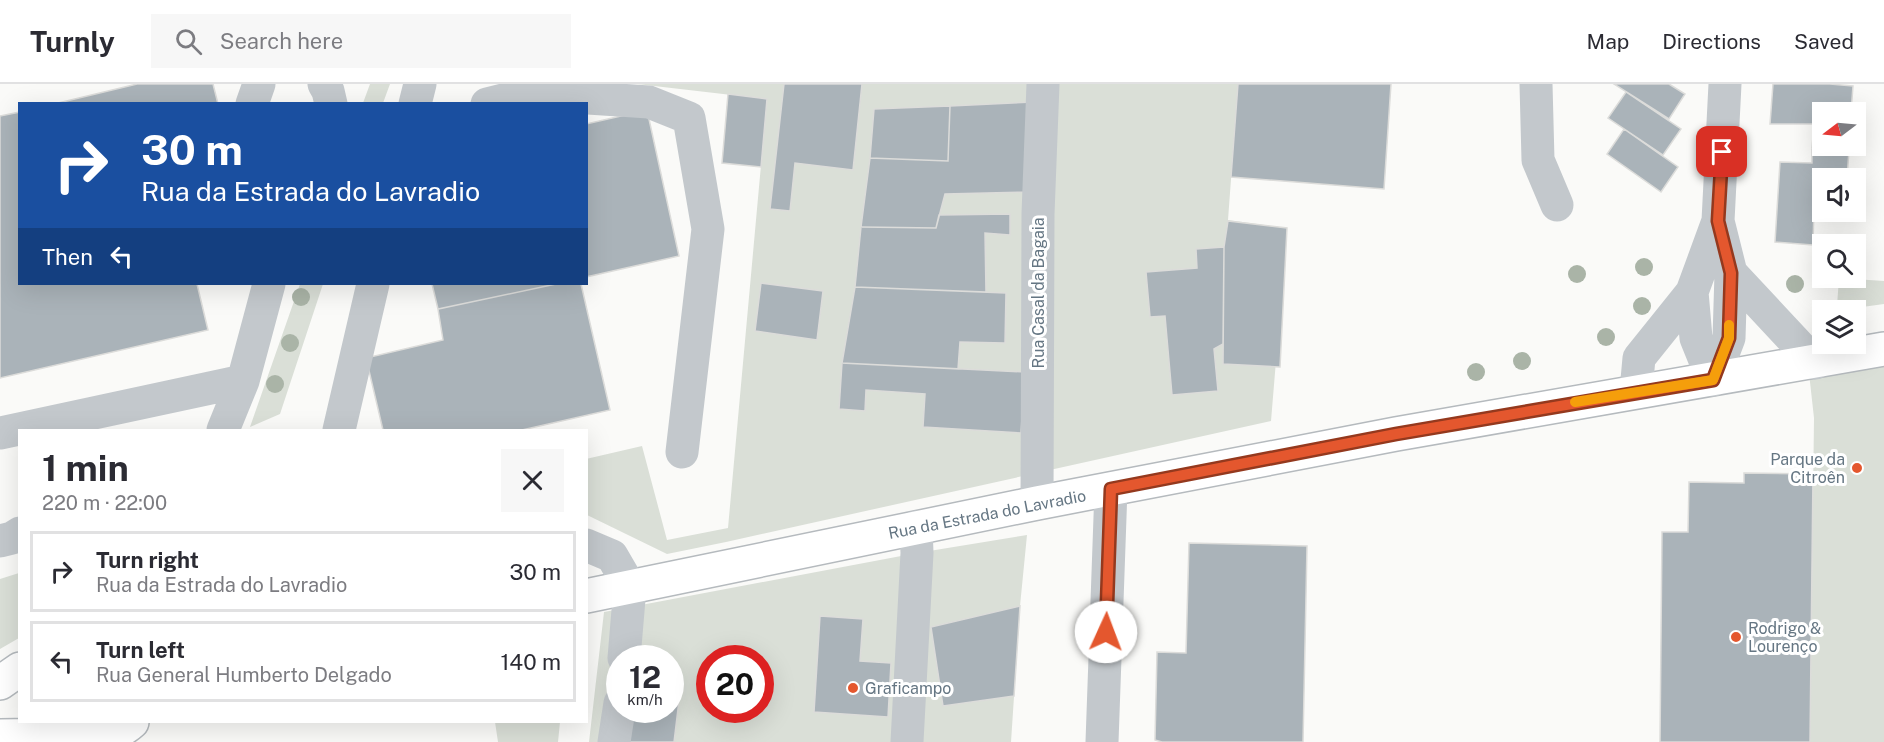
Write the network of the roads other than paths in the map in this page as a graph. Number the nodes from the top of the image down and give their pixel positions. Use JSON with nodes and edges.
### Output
{"nodes":[{"id":1,"x":324,"y":84,"type":"edge"},
{"id":2,"x":420,"y":84,"type":"edge"},
{"id":3,"x":1043,"y":84,"type":"edge"},
{"id":4,"x":1536,"y":84,"type":"edge"},
{"id":5,"x":1725,"y":84,"type":"edge"},
{"id":6,"x":331,"y":102,"type":"edge"},
{"id":7,"x":416,"y":102,"type":"edge"},
{"id":8,"x":495,"y":102,"type":"edge"},
{"id":9,"x":1557,"y":205,"type":"dead end"},
{"id":10,"x":1718,"y":221,"type":"junction"},
{"id":11,"x":1731,"y":273,"type":"junction"},
{"id":12,"x":269,"y":285,"type":"edge"},
{"id":13,"x":373,"y":285,"type":"edge"},
{"id":14,"x":1692,"y":292,"type":"junction"},
{"id":15,"x":1884,"y":349,"type":"edge"},
{"id":16,"x":1815,"y":363,"type":"junction"},
{"id":17,"x":1713,"y":380,"type":"junction"},
{"id":18,"x":243,"y":381,"type":"junction"},
{"id":19,"x":1636,"y":392,"type":"junction"},
{"id":20,"x":25,"y":429,"type":"edge"},
{"id":21,"x":223,"y":429,"type":"edge"},
{"id":22,"x":339,"y":429,"type":"edge"},
{"id":23,"x":682,"y":452,"type":"dead end"},
{"id":24,"x":1111,"y":489,"type":"junction"},
{"id":25,"x":1037,"y":503,"type":"junction"},
{"id":26,"x":916,"y":527,"type":"junction"},
{"id":27,"x":18,"y":534,"type":"edge"},
{"id":28,"x":0,"y":541,"type":"edge"},
{"id":29,"x":588,"y":546,"type":"edge"},
{"id":30,"x":630,"y":587,"type":"junction"},
{"id":31,"x":588,"y":596,"type":"edge"},
{"id":32,"x":625,"y":645,"type":"edge"},
{"id":33,"x":18,"y":670,"type":"edge"},
{"id":34,"x":0,"y":683,"type":"edge"},
{"id":35,"x":617,"y":723,"type":"edge"},
{"id":36,"x":128,"y":730,"type":"edge"},
{"id":37,"x":68,"y":735,"type":"edge"},
{"id":38,"x":0,"y":736,"type":"edge"},
{"id":39,"x":614,"y":742,"type":"edge"},
{"id":40,"x":907,"y":742,"type":"edge"},
{"id":41,"x":1102,"y":742,"type":"edge"}],
"edges":[{"from":1,"to":6,"type":"street"},
{"from":2,"to":7,"type":"street"},
{"from":3,"to":25,"type":"street","name":"Rua Casal da Bagaia"},
{"from":4,"to":9,"type":"street"},
{"from":5,"to":10,"type":"street"},
{"from":8,"to":23,"type":"street"},
{"from":10,"to":11,"type":"street"},
{"from":10,"to":14,"type":"street"},
{"from":11,"to":16,"type":"street"},
{"from":11,"to":17,"type":"street"},
{"from":12,"to":18,"type":"street"},
{"from":13,"to":22,"type":"street"},
{"from":14,"to":17,"type":"street"},
{"from":14,"to":19,"type":"street"},
{"from":15,"to":16,"type":"main road","name":"Rua da Estrada do Lavradio"},
{"from":16,"to":17,"type":"main road","name":"Rua da Estrada do Lavradio"},
{"from":17,"to":19,"type":"main road","name":"Rua da Estrada do Lavradio"},
{"from":18,"to":20,"type":"street"},
{"from":18,"to":21,"type":"street"},
{"from":19,"to":24,"type":"main road","name":"Rua da Estrada do Lavradio"},
{"from":24,"to":25,"type":"main road","name":"Rua da Estrada do Lavradio"},
{"from":24,"to":41,"type":"street"},
{"from":25,"to":26,"type":"main road","name":"Rua da Estrada do Lavradio"},
{"from":26,"to":30,"type":"main road","name":"Rua da Estrada do Lavradio"},
{"from":26,"to":40,"type":"street"},
{"from":27,"to":28,"type":"street"},
{"from":29,"to":30,"type":"street"},
{"from":30,"to":31,"type":"main road","name":"Rua da Estrada do Lavradio"},
{"from":30,"to":32,"type":"street"},
{"from":33,"to":34,"type":"main road"},
{"from":35,"to":39,"type":"street"},
{"from":36,"to":37,"type":"main road"},
{"from":37,"to":38,"type":"main road"}]}
